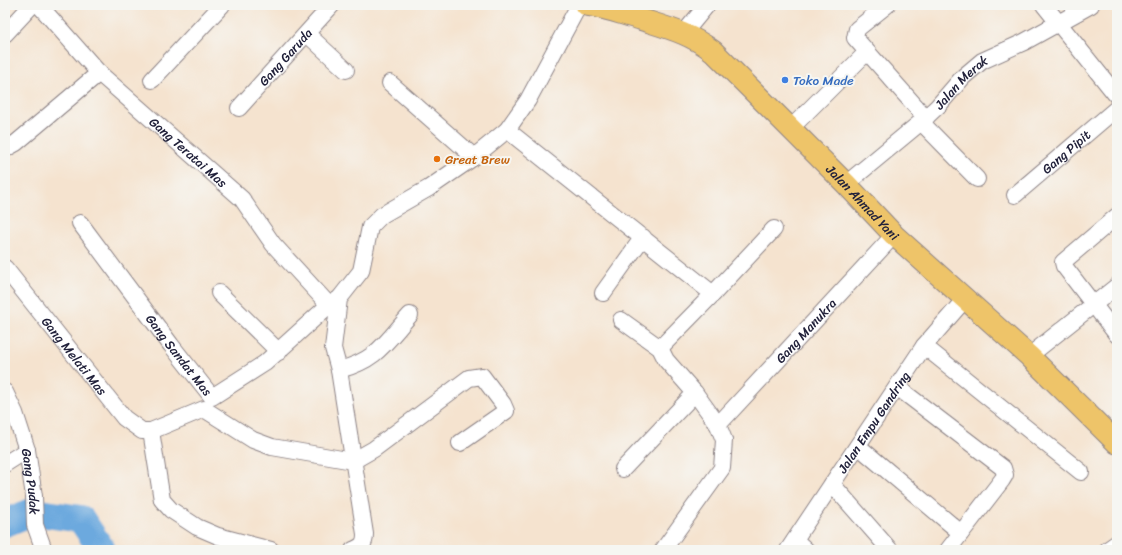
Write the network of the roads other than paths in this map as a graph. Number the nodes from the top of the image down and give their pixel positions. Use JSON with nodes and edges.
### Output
{"nodes":[{"id":1,"x":222,"y":5,"type":"edge"},
{"id":2,"x":332,"y":5,"type":"edge"},
{"id":3,"x":580,"y":5,"type":"edge"},
{"id":4,"x":586,"y":5,"type":"edge"},
{"id":5,"x":707,"y":5,"type":"edge"},
{"id":6,"x":887,"y":5,"type":"edge"},
{"id":7,"x":1044,"y":5,"type":"edge"},
{"id":8,"x":1091,"y":5,"type":"edge"},
{"id":9,"x":29,"y":6,"type":"edge"},
{"id":10,"x":1057,"y":23,"type":"junction"},
{"id":11,"x":684,"y":33,"type":"junction"},
{"id":12,"x":5,"y":34,"type":"edge"},
{"id":13,"x":307,"y":34,"type":"junction"},
{"id":14,"x":867,"y":52,"type":"junction"},
{"id":15,"x":346,"y":70,"type":"dead end"},
{"id":16,"x":99,"y":73,"type":"junction"},
{"id":17,"x":152,"y":80,"type":"dead end"},
{"id":18,"x":390,"y":83,"type":"dead end"},
{"id":19,"x":1117,"y":96,"type":"edge"},
{"id":20,"x":239,"y":108,"type":"dead end"},
{"id":21,"x":1117,"y":108,"type":"edge"},
{"id":22,"x":924,"y":120,"type":"junction"},
{"id":23,"x":790,"y":128,"type":"junction"},
{"id":24,"x":507,"y":130,"type":"junction"},
{"id":25,"x":5,"y":149,"type":"edge"},
{"id":26,"x":474,"y":157,"type":"junction"},
{"id":27,"x":977,"y":179,"type":"dead end"},
{"id":28,"x":846,"y":184,"type":"junction"},
{"id":29,"x":1015,"y":195,"type":"dead end"},
{"id":30,"x":1117,"y":216,"type":"edge"},
{"id":31,"x":80,"y":223,"type":"dead end"},
{"id":32,"x":774,"y":229,"type":"dead end"},
{"id":33,"x":894,"y":235,"type":"junction"},
{"id":34,"x":644,"y":237,"type":"junction"},
{"id":35,"x":5,"y":268,"type":"edge"},
{"id":36,"x":1117,"y":286,"type":"edge"},
{"id":37,"x":219,"y":293,"type":"dead end"},
{"id":38,"x":603,"y":293,"type":"dead end"},
{"id":39,"x":713,"y":294,"type":"junction"},
{"id":40,"x":965,"y":299,"type":"junction"},
{"id":41,"x":334,"y":302,"type":"junction"},
{"id":42,"x":1094,"y":304,"type":"junction"},
{"id":43,"x":410,"y":315,"type":"dead end"},
{"id":44,"x":621,"y":320,"type":"dead end"},
{"id":45,"x":1117,"y":335,"type":"edge"},
{"id":46,"x":924,"y":346,"type":"junction"},
{"id":47,"x":660,"y":348,"type":"junction"},
{"id":48,"x":279,"y":352,"type":"junction"},
{"id":49,"x":1029,"y":356,"type":"junction"},
{"id":50,"x":339,"y":370,"type":"junction"},
{"id":51,"x":897,"y":387,"type":"junction"},
{"id":52,"x":5,"y":392,"type":"edge"},
{"id":53,"x":695,"y":393,"type":"junction"},
{"id":54,"x":718,"y":425,"type":"junction"},
{"id":55,"x":151,"y":431,"type":"junction"},
{"id":56,"x":460,"y":443,"type":"dead end"},
{"id":57,"x":1117,"y":443,"type":"edge"},
{"id":58,"x":858,"y":446,"type":"junction"},
{"id":59,"x":27,"y":450,"type":"junction"},
{"id":60,"x":353,"y":461,"type":"junction"},
{"id":61,"x":5,"y":464,"type":"edge"},
{"id":62,"x":623,"y":469,"type":"dead end"},
{"id":63,"x":1081,"y":472,"type":"dead end"},
{"id":64,"x":832,"y":484,"type":"junction"},
{"id":65,"x":961,"y":534,"type":"junction"},
{"id":66,"x":1117,"y":543,"type":"edge"},
{"id":67,"x":796,"y":547,"type":"edge"},
{"id":68,"x":44,"y":550,"type":"edge"},
{"id":69,"x":271,"y":550,"type":"edge"},
{"id":70,"x":353,"y":550,"type":"edge"},
{"id":71,"x":663,"y":550,"type":"edge"},
{"id":72,"x":890,"y":550,"type":"edge"},
{"id":73,"x":948,"y":550,"type":"edge"},
{"id":74,"x":1107,"y":550,"type":"edge"}],
"edges":[{"from":1,"to":17,"type":"street"},
{"from":2,"to":13,"type":"street","name":"Gang Garuda"},
{"from":3,"to":24,"type":"street","name":"Gang Sandat Mas"},
{"from":4,"to":11,"type":"main road","name":"Jalan Ahmad Yani"},
{"from":5,"to":11,"type":"street"},
{"from":6,"to":14,"type":"street"},
{"from":7,"to":10,"type":"street"},
{"from":8,"to":10,"type":"street","name":"Jalan Merak"},
{"from":9,"to":12,"type":"street"},
{"from":9,"to":16,"type":"street","name":"Gang Teratai Mas"},
{"from":10,"to":19,"type":"street"},
{"from":10,"to":22,"type":"street","name":"Jalan Merak"},
{"from":11,"to":23,"type":"main road","name":"Jalan Ahmad Yani"},
{"from":13,"to":15,"type":"street"},
{"from":13,"to":20,"type":"street","name":"Gang Garuda"},
{"from":14,"to":22,"type":"street"},
{"from":14,"to":23,"type":"street"},
{"from":16,"to":25,"type":"street"},
{"from":16,"to":41,"type":"street","name":"Gang Teratai Mas"},
{"from":18,"to":26,"type":"street"},
{"from":21,"to":29,"type":"street","name":"Gang Pipit"},
{"from":22,"to":27,"type":"street"},
{"from":22,"to":28,"type":"street","name":"Jalan Merak"},
{"from":23,"to":28,"type":"main road","name":"Jalan Ahmad Yani"},
{"from":24,"to":26,"type":"street","name":"Gang Sandat Mas"},
{"from":24,"to":34,"type":"street"},
{"from":26,"to":41,"type":"street","name":"Gang Sandat Mas"},
{"from":28,"to":33,"type":"main road","name":"Jalan Ahmad Yani"},
{"from":30,"to":42,"type":"street"},
{"from":31,"to":48,"type":"street","name":"Gang Sandat Mas"},
{"from":32,"to":39,"type":"street"},
{"from":33,"to":40,"type":"main road","name":"Jalan Ahmad Yani"},
{"from":33,"to":54,"type":"street","name":"Gang Manukra"},
{"from":34,"to":38,"type":"street"},
{"from":34,"to":39,"type":"street"},
{"from":35,"to":55,"type":"street","name":"Gang Melati Mas"},
{"from":36,"to":42,"type":"street"},
{"from":37,"to":48,"type":"street"},
{"from":39,"to":47,"type":"street"},
{"from":40,"to":46,"type":"street","name":"Jalan Empu Gandring"},
{"from":40,"to":49,"type":"main road","name":"Jalan Ahmad Yani"},
{"from":41,"to":48,"type":"street","name":"Gang Sandat Mas"},
{"from":41,"to":50,"type":"street"},
{"from":42,"to":45,"type":"street"},
{"from":42,"to":49,"type":"street"},
{"from":43,"to":50,"type":"street"},
{"from":44,"to":47,"type":"street"},
{"from":46,"to":51,"type":"street","name":"Jalan Empu Gandring"},
{"from":46,"to":63,"type":"street"},
{"from":47,"to":53,"type":"street"},
{"from":49,"to":57,"type":"main road","name":"Jalan Ahmad Yani"},
{"from":50,"to":60,"type":"street"},
{"from":51,"to":58,"type":"street","name":"Jalan Empu Gandring"},
{"from":51,"to":65,"type":"street"},
{"from":52,"to":59,"type":"street","name":"Gang Pudak"},
{"from":53,"to":54,"type":"street"},
{"from":53,"to":62,"type":"street"},
{"from":54,"to":71,"type":"street"},
{"from":55,"to":60,"type":"street"},
{"from":55,"to":69,"type":"street"},
{"from":56,"to":60,"type":"street"},
{"from":58,"to":64,"type":"street","name":"Jalan Empu Gandring"},
{"from":58,"to":65,"type":"street"},
{"from":59,"to":61,"type":"street"},
{"from":59,"to":68,"type":"street","name":"Gang Pudak"},
{"from":60,"to":70,"type":"street"},
{"from":64,"to":67,"type":"street","name":"Jalan Empu Gandring"},
{"from":64,"to":72,"type":"street"},
{"from":65,"to":73,"type":"street"},
{"from":66,"to":74,"type":"street"}]}
